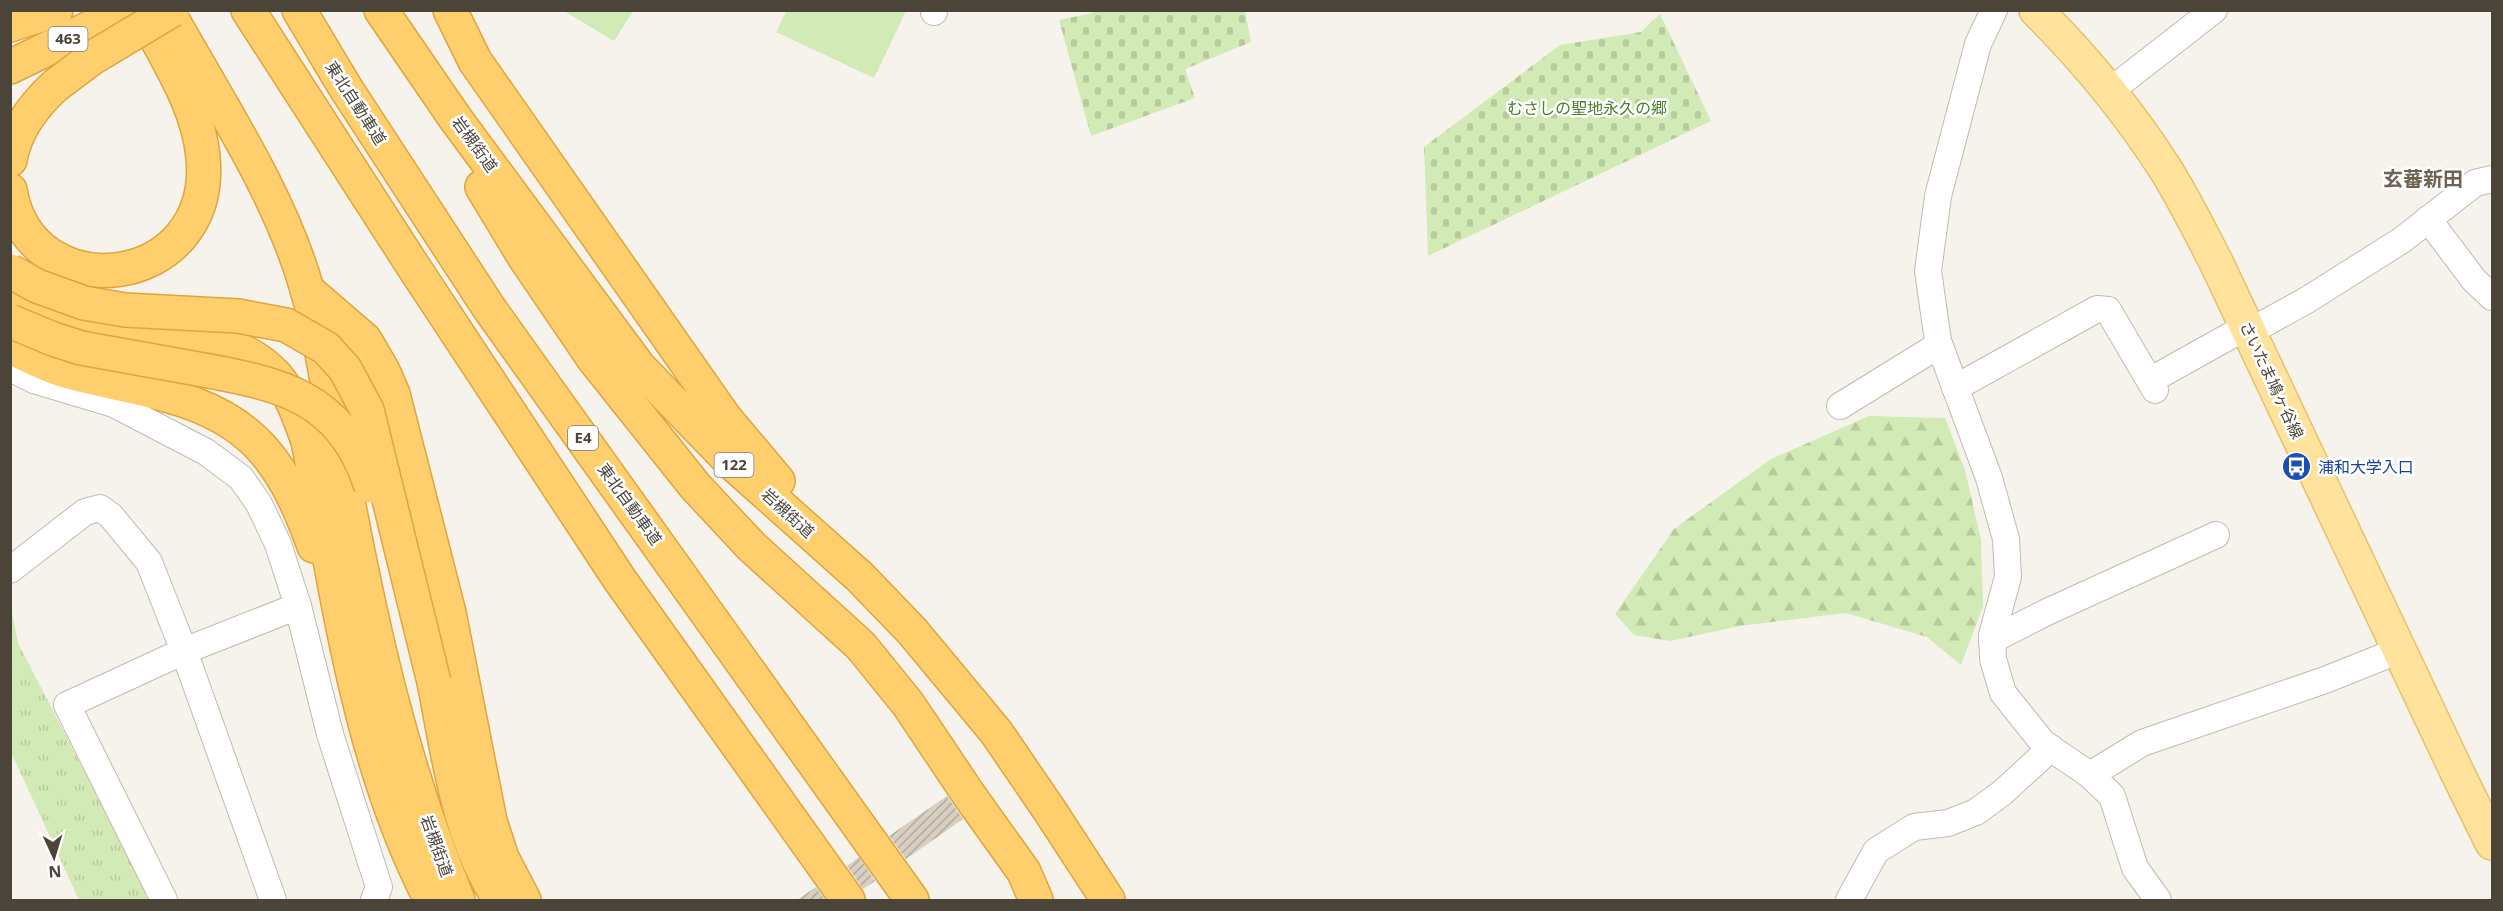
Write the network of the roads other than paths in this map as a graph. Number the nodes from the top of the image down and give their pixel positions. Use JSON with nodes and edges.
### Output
{"nodes":[{"id":1,"x":56,"y":10,"type":"edge"},
{"id":2,"x":75,"y":10,"type":"edge"},
{"id":3,"x":126,"y":10,"type":"edge"},
{"id":4,"x":141,"y":10,"type":"edge"},
{"id":5,"x":167,"y":10,"type":"edge"},
{"id":6,"x":172,"y":10,"type":"edge"},
{"id":7,"x":248,"y":10,"type":"edge"},
{"id":8,"x":299,"y":10,"type":"edge"},
{"id":9,"x":376,"y":10,"type":"edge"},
{"id":10,"x":381,"y":10,"type":"edge"},
{"id":11,"x":450,"y":10,"type":"edge"},
{"id":12,"x":1994,"y":10,"type":"edge"},
{"id":13,"x":2036,"y":10,"type":"edge"},
{"id":14,"x":2214,"y":10,"type":"edge"},
{"id":15,"x":10,"y":25,"type":"edge"},
{"id":16,"x":10,"y":42,"type":"edge"},
{"id":17,"x":10,"y":67,"type":"edge"},
{"id":18,"x":2110,"y":91,"type":"junction"},
{"id":19,"x":10,"y":160,"type":"edge"},
{"id":20,"x":2493,"y":179,"type":"edge"},
{"id":21,"x":10,"y":190,"type":"edge"},
{"id":22,"x":2428,"y":219,"type":"junction"},
{"id":23,"x":10,"y":271,"type":"edge"},
{"id":24,"x":307,"y":290,"type":"junction"},
{"id":25,"x":10,"y":291,"type":"edge"},
{"id":26,"x":2493,"y":297,"type":"edge"},
{"id":27,"x":10,"y":321,"type":"edge"},
{"id":28,"x":2249,"y":332,"type":"junction"},
{"id":29,"x":1939,"y":345,"type":"junction"},
{"id":30,"x":10,"y":347,"type":"edge"},
{"id":31,"x":17,"y":379,"type":"edge"},
{"id":32,"x":1955,"y":388,"type":"junction"},
{"id":33,"x":1840,"y":406,"type":"dead end"},
{"id":34,"x":2216,"y":535,"type":"dead end"},
{"id":35,"x":10,"y":570,"type":"edge"},
{"id":36,"x":298,"y":606,"type":"junction"},
{"id":37,"x":912,"y":631,"type":"junction"},
{"id":38,"x":1992,"y":640,"type":"junction"},
{"id":39,"x":2400,"y":650,"type":"junction"},
{"id":40,"x":184,"y":651,"type":"junction"},
{"id":41,"x":351,"y":662,"type":"junction"},
{"id":42,"x":434,"y":681,"type":"junction"},
{"id":43,"x":2051,"y":748,"type":"junction"},
{"id":44,"x":2090,"y":775,"type":"junction"},
{"id":45,"x":2493,"y":843,"type":"edge"},
{"id":46,"x":164,"y":900,"type":"edge"},
{"id":47,"x":273,"y":900,"type":"edge"},
{"id":48,"x":374,"y":900,"type":"edge"},
{"id":49,"x":431,"y":900,"type":"edge"},
{"id":50,"x":458,"y":900,"type":"edge"},
{"id":51,"x":500,"y":900,"type":"edge"},
{"id":52,"x":524,"y":900,"type":"edge"},
{"id":53,"x":848,"y":900,"type":"edge"},
{"id":54,"x":912,"y":900,"type":"edge"},
{"id":55,"x":1036,"y":900,"type":"edge"},
{"id":56,"x":1108,"y":900,"type":"edge"},
{"id":57,"x":1849,"y":900,"type":"edge"},
{"id":58,"x":2157,"y":900,"type":"edge"}],
"edges":[{"from":1,"to":15,"type":"highway"},
{"from":2,"to":16,"type":"highway","number":"463"},
{"from":3,"to":17,"type":"highway","number":"463"},
{"from":4,"to":21,"type":"highway"},
{"from":5,"to":24,"type":"highway","name":"岩槻街道"},
{"from":6,"to":19,"type":"highway","bridge":true},
{"from":7,"to":53,"type":"highway"},
{"from":8,"to":54,"type":"highway","name":"東北自動車道","number":"E4"},
{"from":9,"to":55,"type":"highway"},
{"from":10,"to":37,"type":"highway","name":"岩槻街道","number":"122"},
{"from":11,"to":37,"type":"highway"},
{"from":12,"to":29,"type":"street"},
{"from":13,"to":18,"type":"main road","name":"さいたま鳩ヶ谷線"},
{"from":14,"to":18,"type":"street"},
{"from":18,"to":28,"type":"main road","name":"さいたま鳩ヶ谷線"},
{"from":20,"to":22,"type":"street"},
{"from":22,"to":26,"type":"street"},
{"from":22,"to":28,"type":"street"},
{"from":23,"to":42,"type":"highway","bridge":true},
{"from":24,"to":50,"type":"highway","name":"岩槻街道"},
{"from":24,"to":52,"type":"highway"},
{"from":25,"to":41,"type":"highway"},
{"from":27,"to":42,"type":"highway","bridge":true},
{"from":28,"to":32,"type":"street"},
{"from":28,"to":39,"type":"main road","name":"さいたま鳩ヶ谷線"},
{"from":29,"to":32,"type":"street"},
{"from":29,"to":33,"type":"street"},
{"from":30,"to":41,"type":"highway"},
{"from":31,"to":36,"type":"street"},
{"from":32,"to":38,"type":"street"},
{"from":34,"to":38,"type":"street"},
{"from":35,"to":40,"type":"street"},
{"from":36,"to":40,"type":"street"},
{"from":36,"to":48,"type":"street"},
{"from":37,"to":56,"type":"highway","name":"岩槻街道","number":"122"},
{"from":38,"to":43,"type":"street"},
{"from":39,"to":44,"type":"street"},
{"from":39,"to":45,"type":"main road","name":"さいたま鳩ヶ谷線"},
{"from":40,"to":46,"type":"street"},
{"from":40,"to":47,"type":"street"},
{"from":41,"to":49,"type":"highway"},
{"from":42,"to":51,"type":"highway"},
{"from":43,"to":44,"type":"street"},
{"from":43,"to":57,"type":"street"},
{"from":44,"to":58,"type":"street"}]}
